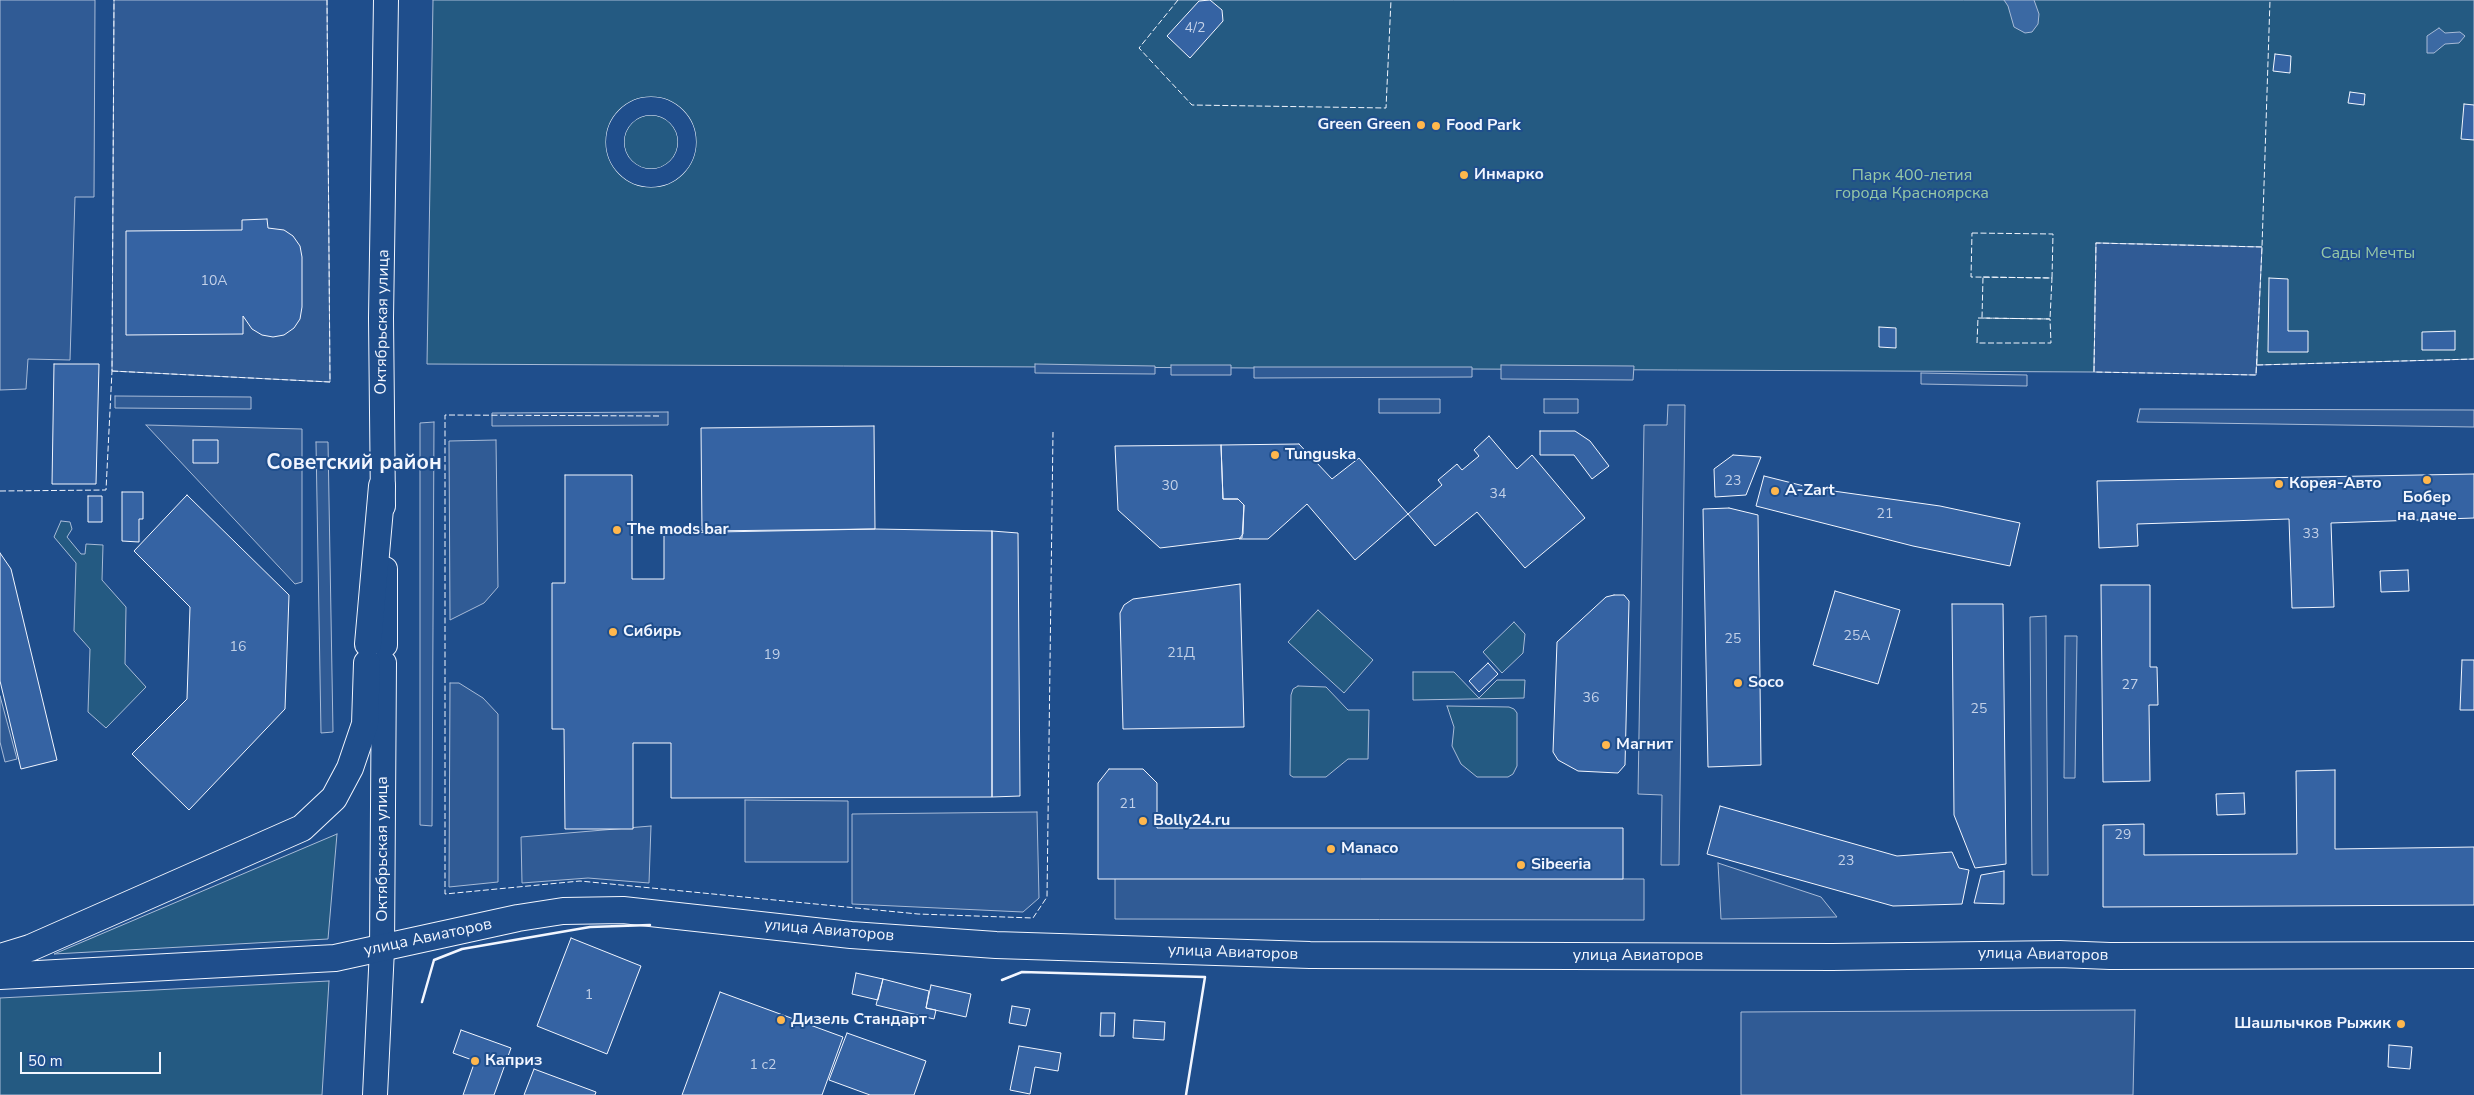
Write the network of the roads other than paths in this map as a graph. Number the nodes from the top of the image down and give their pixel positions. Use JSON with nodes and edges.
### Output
{"nodes":[{"id":1,"x":386,"y":0,"type":"edge"},
{"id":2,"x":641,"y":178,"type":"joint"},
{"id":3,"x":382,"y":486,"type":"joint"},
{"id":4,"x":376,"y":654,"type":"junction"},
{"id":5,"x":382,"y":949,"type":"junction"},
{"id":6,"x":2474,"y":955,"type":"edge"},
{"id":7,"x":0,"y":957,"type":"edge"},
{"id":8,"x":0,"y":976,"type":"edge"},
{"id":9,"x":375,"y":1095,"type":"edge"}],
"edges":[{"from":1,"to":3,"type":"street","name":"Октябрьская улица"},
{"from":2,"to":2,"type":"street"},
{"from":3,"to":4,"type":"main road"},
{"from":4,"to":5,"type":"street","name":"Октябрьская улица"},
{"from":4,"to":7,"type":"main road"},
{"from":5,"to":6,"type":"main road","name":"улица Авиаторов"},
{"from":5,"to":8,"type":"main road","name":"улица Авиаторов"},
{"from":5,"to":9,"type":"street","name":"Октябрьская улица"}]}
